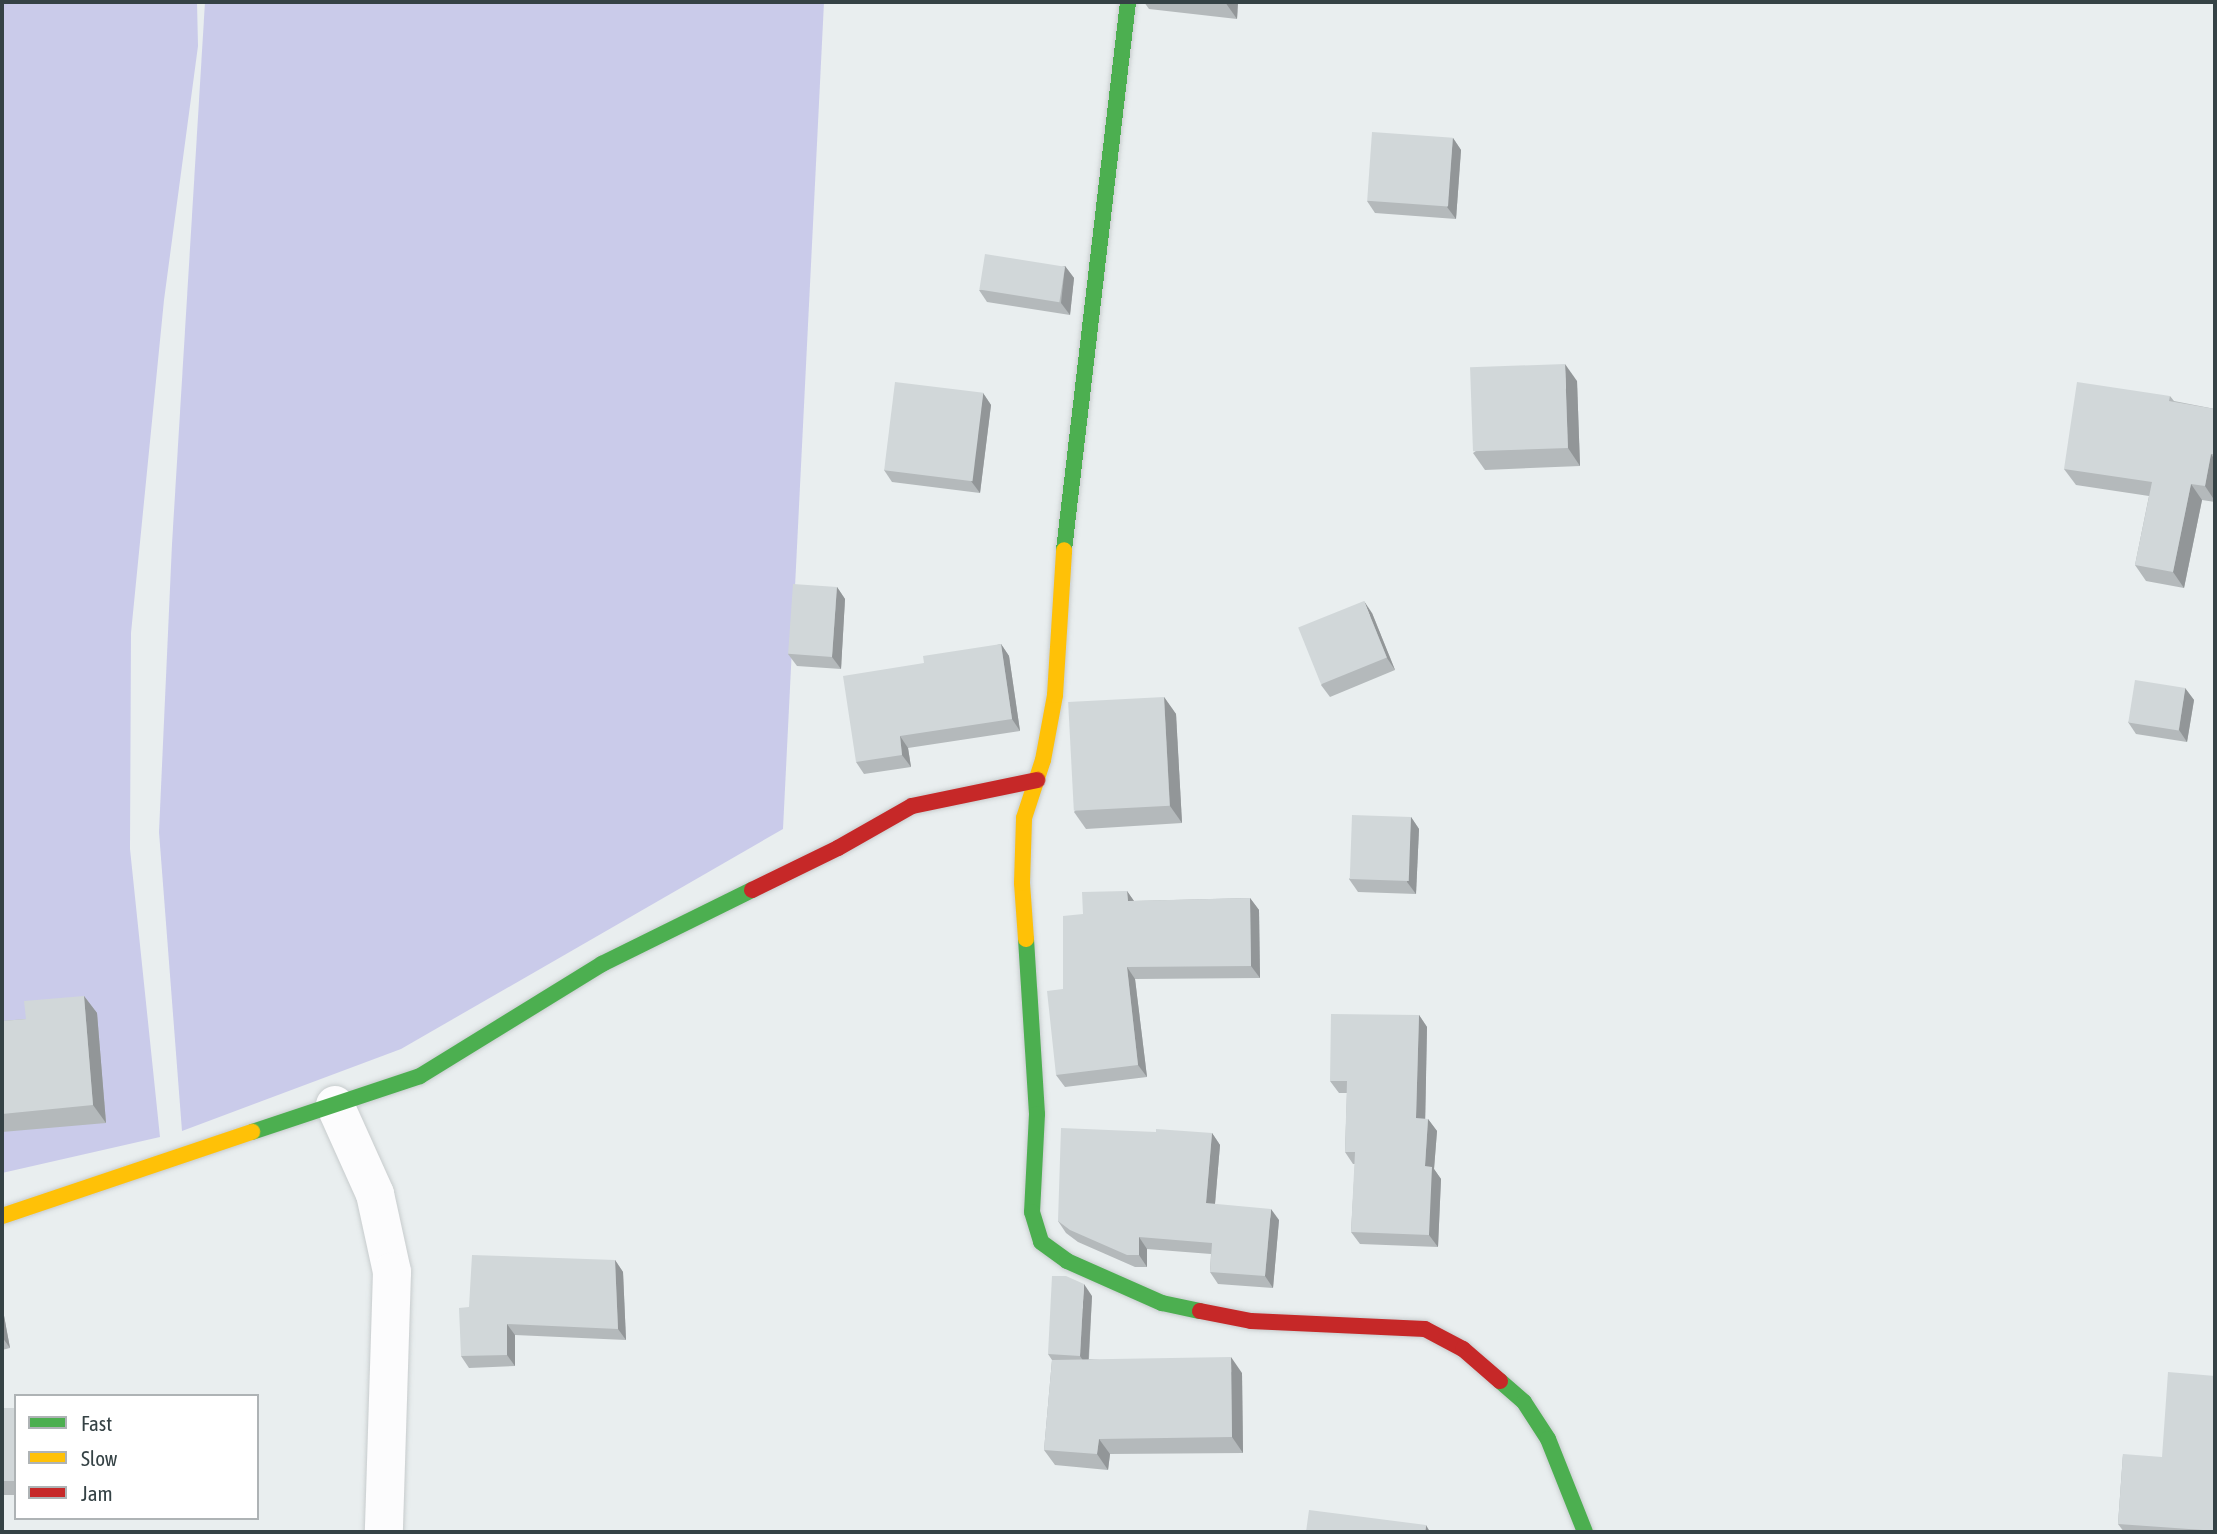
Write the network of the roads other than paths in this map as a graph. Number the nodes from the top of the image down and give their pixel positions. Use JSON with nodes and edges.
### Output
{"nodes":[{"id":1,"x":1128,"y":2,"type":"edge"},
{"id":2,"x":1037,"y":779,"type":"junction"},
{"id":3,"x":334,"y":1105,"type":"junction"},
{"id":4,"x":2,"y":1216,"type":"edge"},
{"id":5,"x":384,"y":1532,"type":"edge"},
{"id":6,"x":1585,"y":1532,"type":"edge"}],
"edges":[{"from":1,"to":2,"type":"street"},
{"from":2,"to":3,"type":"street"},
{"from":2,"to":6,"type":"street"},
{"from":3,"to":4,"type":"street"},
{"from":3,"to":5,"type":"street"}]}
